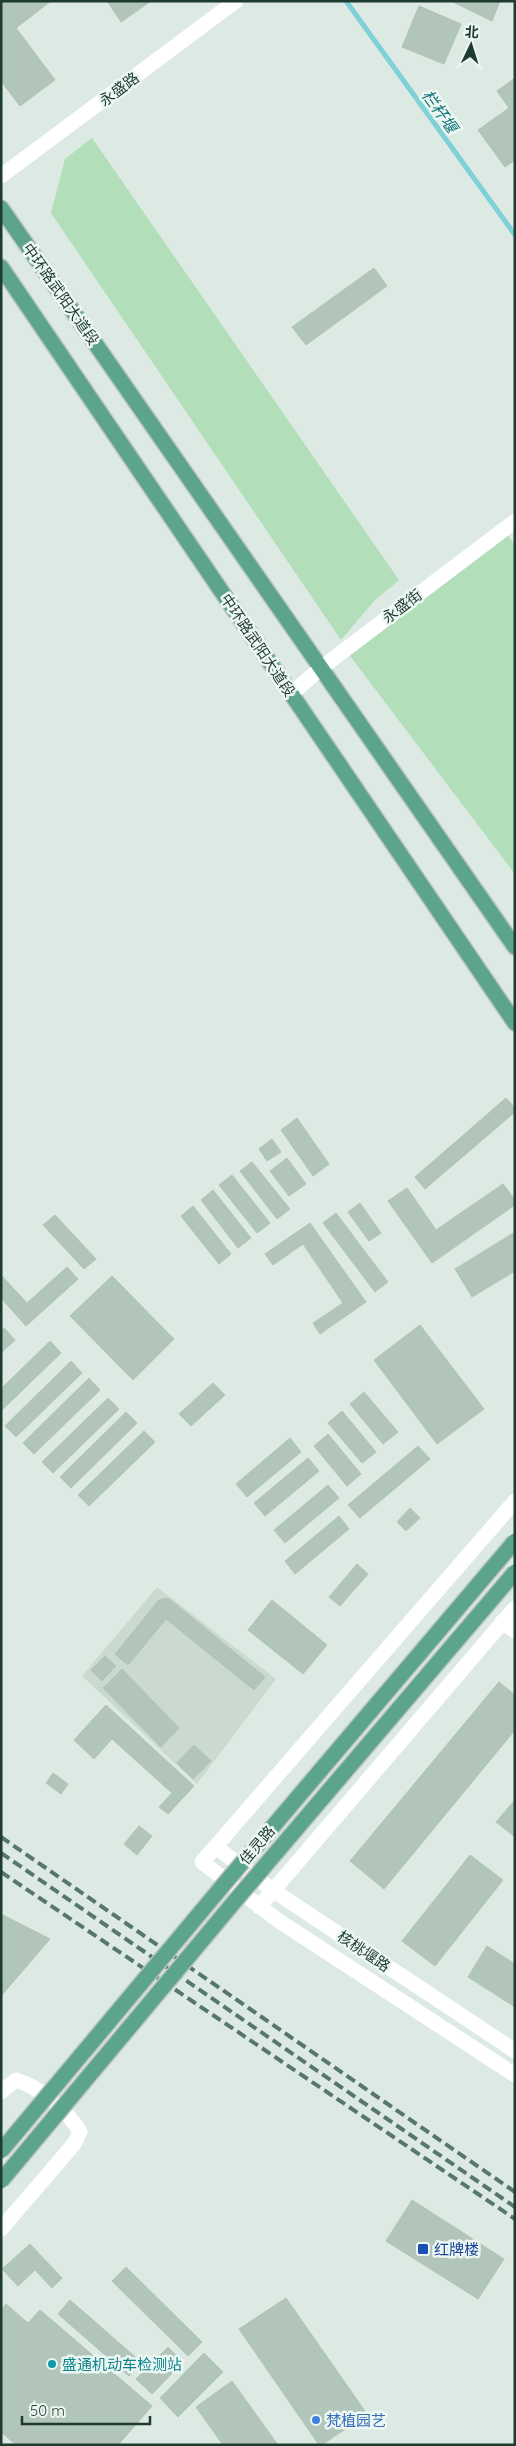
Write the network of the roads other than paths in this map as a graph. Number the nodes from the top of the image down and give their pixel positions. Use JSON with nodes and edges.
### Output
{"nodes":[{"id":1,"x":236,"y":1,"type":"edge"},
{"id":2,"x":1,"y":176,"type":"edge"},
{"id":3,"x":1,"y":208,"type":"edge"},
{"id":4,"x":1,"y":268,"type":"edge"},
{"id":5,"x":515,"y":521,"type":"edge"},
{"id":6,"x":321,"y":668,"type":"junction"},
{"id":7,"x":291,"y":694,"type":"junction"},
{"id":8,"x":515,"y":947,"type":"edge"},
{"id":9,"x":515,"y":1023,"type":"edge"},
{"id":10,"x":515,"y":1501,"type":"edge"},
{"id":11,"x":515,"y":1541,"type":"edge"},
{"id":12,"x":515,"y":1572,"type":"edge"},
{"id":13,"x":515,"y":1608,"type":"edge"},
{"id":14,"x":509,"y":1627,"type":"edge"},
{"id":15,"x":216,"y":1847,"type":"junction"},
{"id":16,"x":274,"y":1891,"type":"junction"},
{"id":17,"x":259,"y":1907,"type":"junction"},
{"id":18,"x":515,"y":2051,"type":"edge"},
{"id":19,"x":515,"y":2075,"type":"edge"},
{"id":20,"x":1,"y":2092,"type":"edge"},
{"id":21,"x":1,"y":2151,"type":"edge"},
{"id":22,"x":1,"y":2182,"type":"edge"},
{"id":23,"x":1,"y":2229,"type":"edge"}],
"edges":[{"from":1,"to":2,"type":"street","name":"永盛路"},
{"from":3,"to":6,"type":"main road","name":"中环路武阳大道段"},
{"from":4,"to":7,"type":"main road","name":"中环路武阳大道段"},
{"from":5,"to":6,"type":"street","name":"永盛街"},
{"from":6,"to":7,"type":"street","name":"永盛街"},
{"from":6,"to":8,"type":"main road","name":"中环路武阳大道段"},
{"from":7,"to":9,"type":"main road","name":"中环路武阳大道段"},
{"from":10,"to":15,"type":"street"},
{"from":11,"to":21,"type":"main road","name":"佳灵路","bridge":true},
{"from":12,"to":22,"type":"main road","name":"佳灵路","bridge":true},
{"from":13,"to":14,"type":"street"},
{"from":14,"to":16,"type":"street"},
{"from":15,"to":16,"type":"street","name":"核桃堰路"},
{"from":15,"to":17,"type":"street"},
{"from":16,"to":17,"type":"street"},
{"from":16,"to":18,"type":"street","name":"核桃堰路"},
{"from":17,"to":19,"type":"street"},
{"from":20,"to":23,"type":"street"}]}
